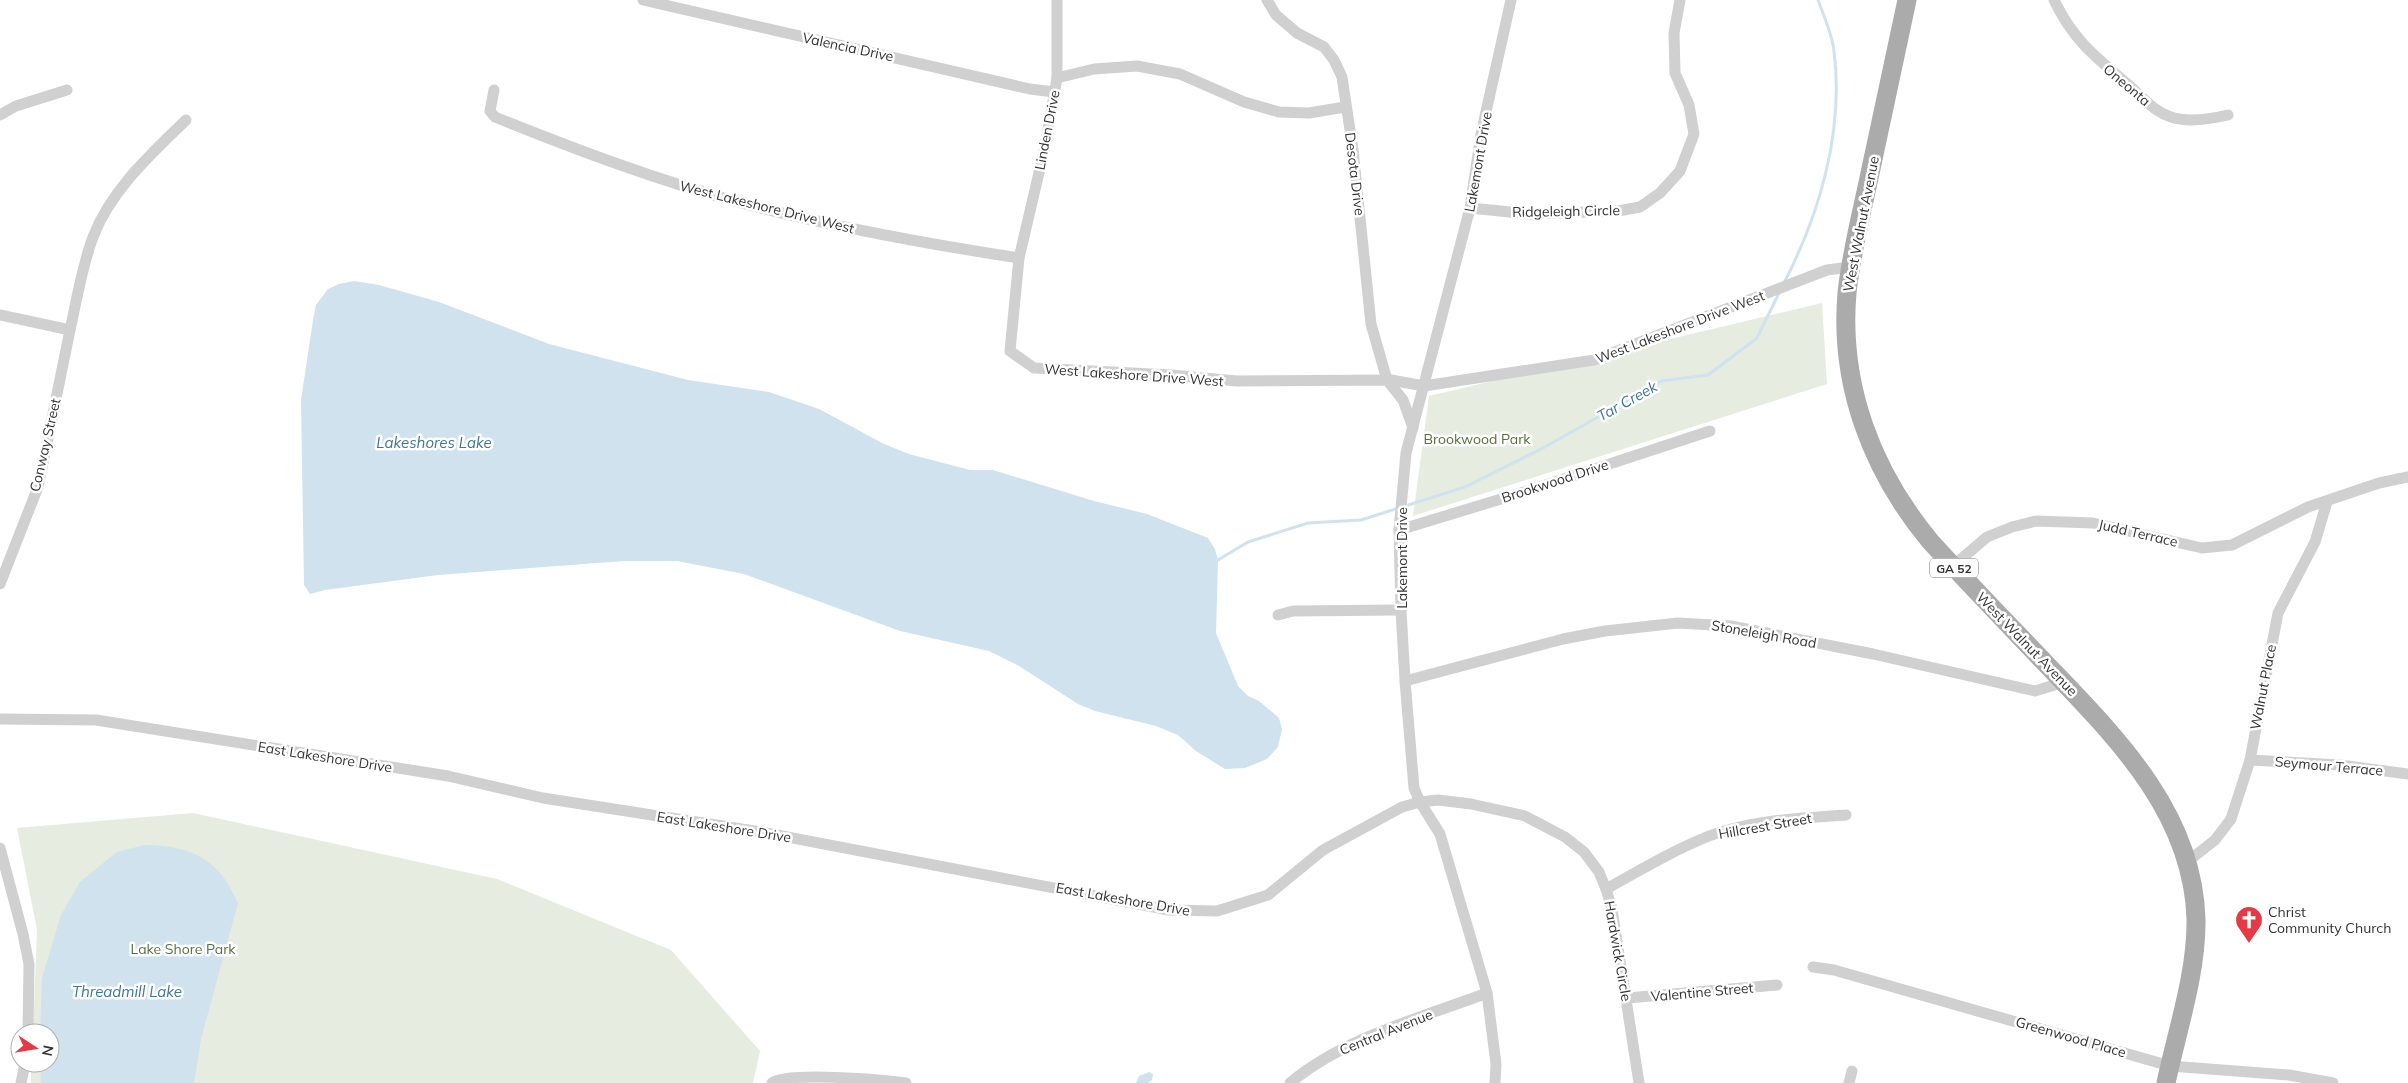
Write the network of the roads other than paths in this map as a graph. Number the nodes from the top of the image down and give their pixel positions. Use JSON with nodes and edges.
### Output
{"nodes":[{"id":1,"x":643,"y":0,"type":"edge"},
{"id":2,"x":1056,"y":0,"type":"edge"},
{"id":3,"x":1267,"y":0,"type":"edge"},
{"id":4,"x":1511,"y":0,"type":"edge"},
{"id":5,"x":1680,"y":0,"type":"edge"},
{"id":6,"x":1907,"y":0,"type":"edge"},
{"id":7,"x":2054,"y":0,"type":"edge"},
{"id":8,"x":1057,"y":78,"type":"junction"},
{"id":9,"x":67,"y":90,"type":"dead end"},
{"id":10,"x":494,"y":90,"type":"dead end"},
{"id":11,"x":1054,"y":92,"type":"junction"},
{"id":12,"x":1345,"y":107,"type":"junction"},
{"id":13,"x":0,"y":115,"type":"edge"},
{"id":14,"x":2228,"y":115,"type":"dead end"},
{"id":15,"x":186,"y":120,"type":"dead end"},
{"id":16,"x":1470,"y":208,"type":"junction"},
{"id":17,"x":1019,"y":258,"type":"junction"},
{"id":18,"x":1850,"y":267,"type":"junction"},
{"id":19,"x":0,"y":314,"type":"edge"},
{"id":20,"x":70,"y":330,"type":"junction"},
{"id":21,"x":1387,"y":380,"type":"junction"},
{"id":22,"x":1424,"y":386,"type":"junction"},
{"id":23,"x":1413,"y":429,"type":"junction"},
{"id":24,"x":1710,"y":431,"type":"dead end"},
{"id":25,"x":2408,"y":477,"type":"edge"},
{"id":26,"x":2327,"y":502,"type":"junction"},
{"id":27,"x":1399,"y":530,"type":"junction"},
{"id":28,"x":1953,"y":566,"type":"junction"},
{"id":29,"x":0,"y":584,"type":"edge"},
{"id":30,"x":1401,"y":610,"type":"junction"},
{"id":31,"x":1278,"y":615,"type":"dead end"},
{"id":32,"x":1405,"y":681,"type":"junction"},
{"id":33,"x":2064,"y":682,"type":"junction"},
{"id":34,"x":0,"y":719,"type":"edge"},
{"id":35,"x":2250,"y":760,"type":"junction"},
{"id":36,"x":2408,"y":774,"type":"edge"},
{"id":37,"x":1420,"y":802,"type":"junction"},
{"id":38,"x":1846,"y":815,"type":"dead end"},
{"id":39,"x":0,"y":848,"type":"edge"},
{"id":40,"x":2187,"y":862,"type":"junction"},
{"id":41,"x":1606,"y":888,"type":"junction"},
{"id":42,"x":1813,"y":967,"type":"dead end"},
{"id":43,"x":1777,"y":985,"type":"dead end"},
{"id":44,"x":1487,"y":993,"type":"junction"},
{"id":45,"x":1627,"y":998,"type":"junction"},
{"id":46,"x":28,"y":1023,"type":"edge"},
{"id":47,"x":1852,"y":1071,"type":"dead end"},
{"id":48,"x":2168,"y":1074,"type":"edge"},
{"id":49,"x":773,"y":1082,"type":"edge"},
{"id":50,"x":906,"y":1083,"type":"edge"},
{"id":51,"x":1290,"y":1083,"type":"edge"},
{"id":52,"x":1495,"y":1083,"type":"edge"},
{"id":53,"x":1639,"y":1083,"type":"edge"},
{"id":54,"x":1849,"y":1083,"type":"edge"},
{"id":55,"x":2333,"y":1083,"type":"edge"}],
"edges":[{"from":1,"to":11,"type":"street","name":"Valencia Drive"},
{"from":2,"to":8,"type":"street","name":"Linden Drive"},
{"from":3,"to":12,"type":"street","name":"Desota Drive"},
{"from":4,"to":16,"type":"street","name":"Lakemont Drive"},
{"from":5,"to":16,"type":"street","name":"Ridgeleigh Circle"},
{"from":6,"to":18,"type":"main road","name":"West Walnut Avenue","number":"GA 52"},
{"from":7,"to":14,"type":"street","name":"Oneonta"},
{"from":8,"to":11,"type":"street","name":"Linden Drive"},
{"from":8,"to":12,"type":"street"},
{"from":9,"to":13,"type":"street"},
{"from":10,"to":17,"type":"street","name":"West Lakeshore Drive West"},
{"from":11,"to":17,"type":"street","name":"Linden Drive"},
{"from":12,"to":21,"type":"street","name":"Desota Drive"},
{"from":15,"to":20,"type":"street","name":"Conway Street"},
{"from":16,"to":22,"type":"street","name":"Lakemont Drive"},
{"from":17,"to":21,"type":"street","name":"West Lakeshore Drive West"},
{"from":18,"to":22,"type":"street","name":"West Lakeshore Drive West"},
{"from":18,"to":28,"type":"main road","name":"West Walnut Avenue","number":"GA 52"},
{"from":19,"to":20,"type":"street"},
{"from":20,"to":29,"type":"street","name":"Conway Street"},
{"from":21,"to":22,"type":"street","name":"West Lakeshore Drive West"},
{"from":21,"to":23,"type":"street"},
{"from":22,"to":23,"type":"street","name":"Lakemont Drive"},
{"from":23,"to":27,"type":"street","name":"Lakemont Drive"},
{"from":24,"to":27,"type":"street","name":"Brookwood Drive"},
{"from":25,"to":26,"type":"street","name":"Judd Terrace"},
{"from":26,"to":28,"type":"street","name":"Judd Terrace"},
{"from":26,"to":35,"type":"street","name":"Walnut Place"},
{"from":27,"to":30,"type":"street","name":"Lakemont Drive"},
{"from":28,"to":33,"type":"main road","name":"West Walnut Avenue","number":"GA 52"},
{"from":30,"to":31,"type":"street"},
{"from":30,"to":32,"type":"street","name":"Lakemont Drive"},
{"from":32,"to":33,"type":"street","name":"Stoneleigh Road"},
{"from":32,"to":37,"type":"street","name":"Lakemont Drive"},
{"from":33,"to":40,"type":"main road","name":"West Walnut Avenue","number":"GA 52"},
{"from":34,"to":37,"type":"street","name":"East Lakeshore Drive"},
{"from":35,"to":36,"type":"street","name":"Seymour Terrace"},
{"from":35,"to":40,"type":"street","name":"Walnut Place"},
{"from":37,"to":41,"type":"street","name":"Hardwick Circle"},
{"from":37,"to":44,"type":"street","name":"Lakemont Drive"},
{"from":38,"to":41,"type":"street","name":"Hillcrest Street"},
{"from":39,"to":46,"type":"street"},
{"from":40,"to":48,"type":"main road","name":"West Walnut Avenue","number":"GA 52"},
{"from":41,"to":45,"type":"street","name":"Hardwick Circle"},
{"from":42,"to":48,"type":"street","name":"Greenwood Place"},
{"from":43,"to":45,"type":"street","name":"Valentine Street"},
{"from":44,"to":51,"type":"street","name":"Central Avenue"},
{"from":44,"to":52,"type":"street","name":"Lakemont Drive"},
{"from":45,"to":53,"type":"street","name":"Hardwick Circle"},
{"from":47,"to":54,"type":"street"},
{"from":48,"to":55,"type":"street","name":"Greenwood Place"},
{"from":49,"to":50,"type":"street"}]}
